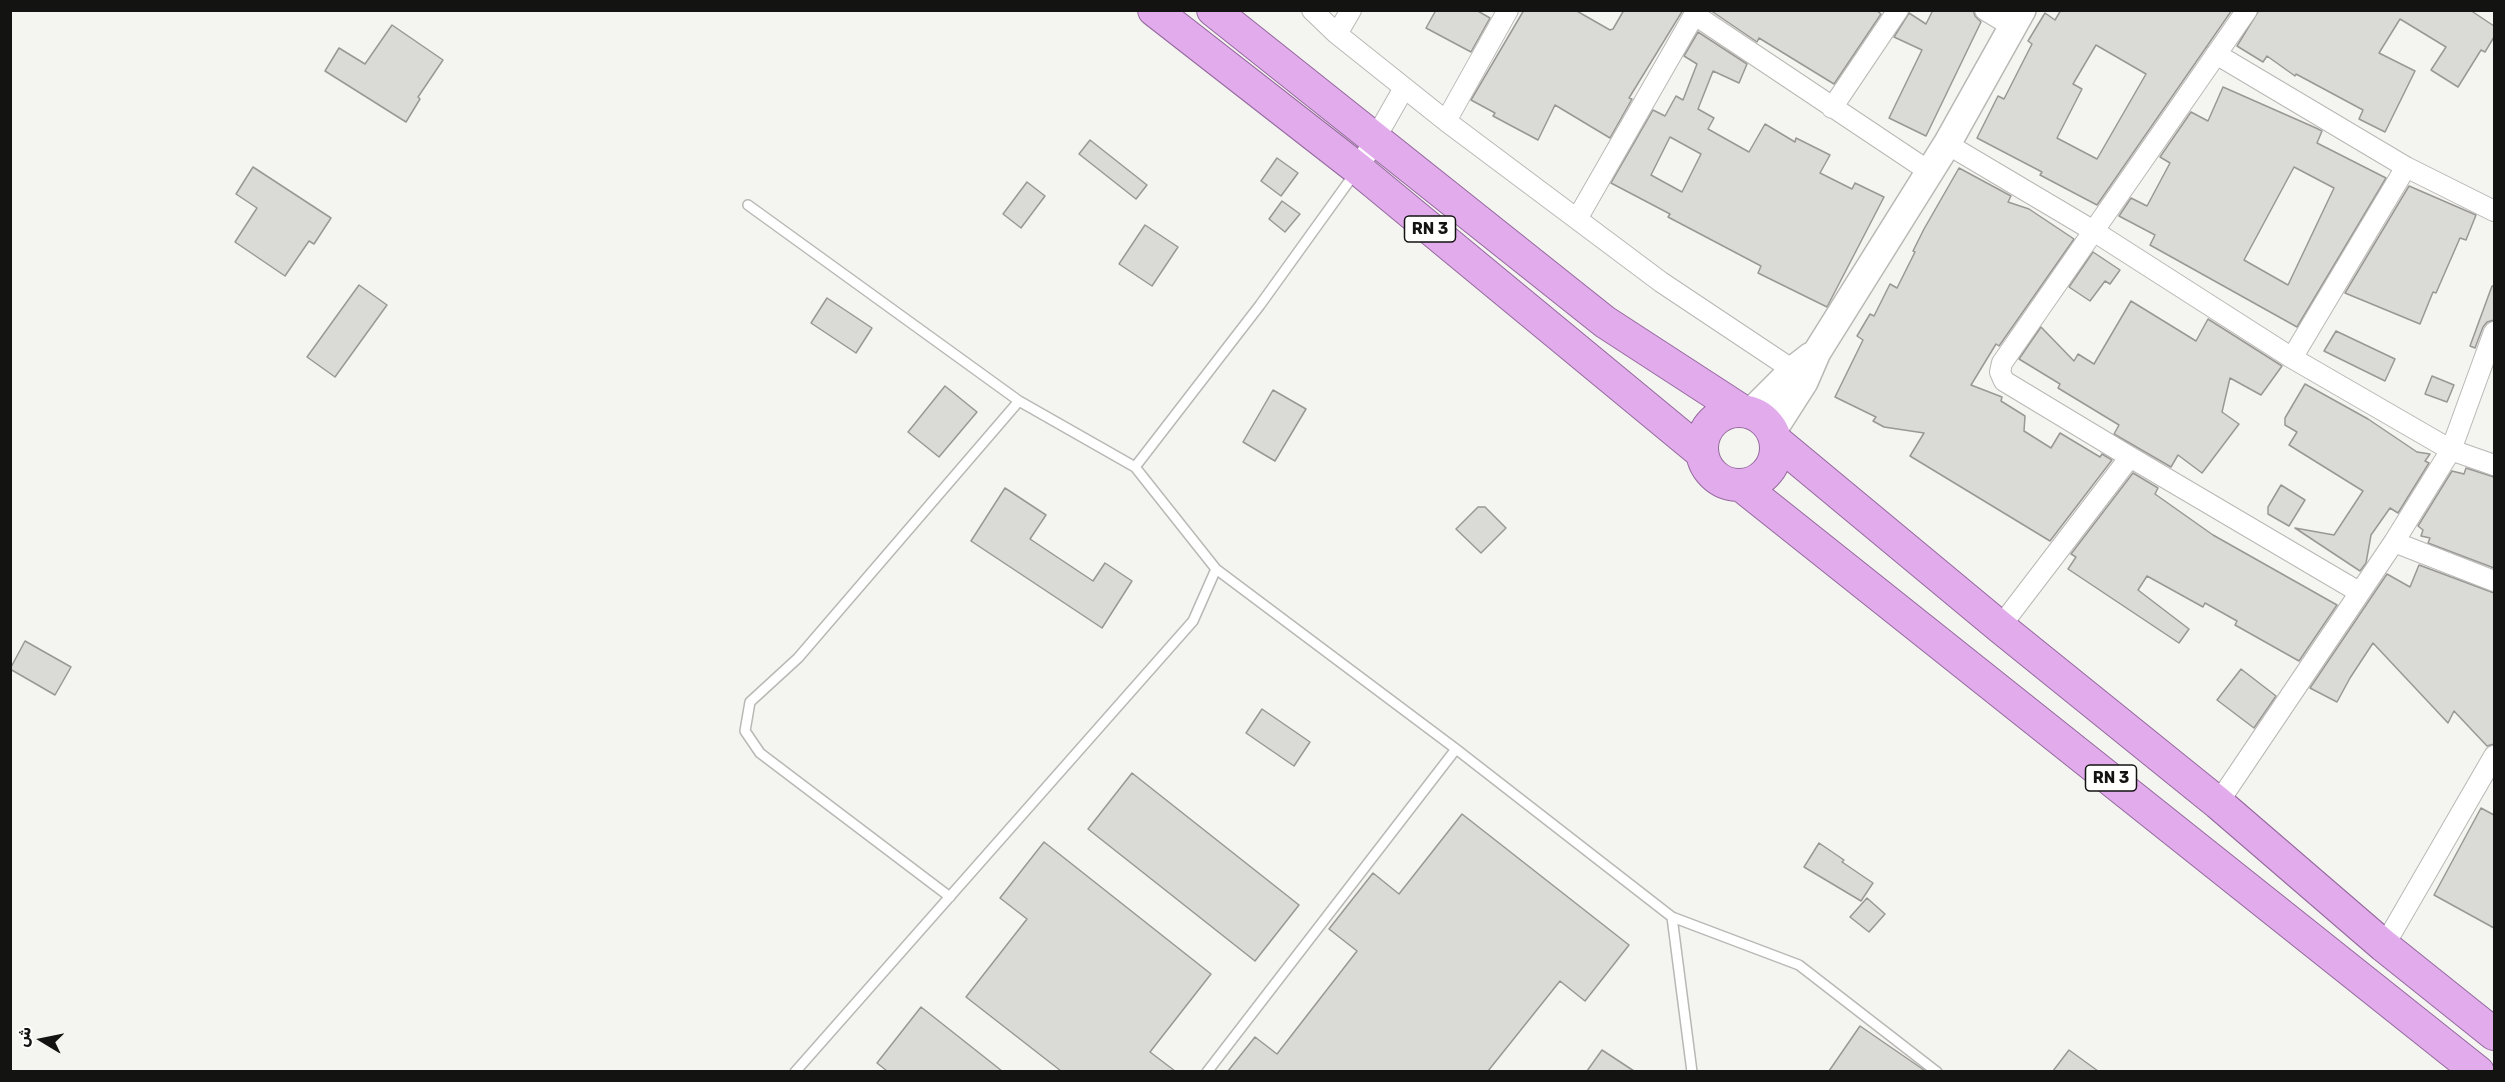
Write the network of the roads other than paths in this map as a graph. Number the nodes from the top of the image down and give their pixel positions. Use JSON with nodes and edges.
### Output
{"nodes":[{"id":1,"x":1154,"y":10,"type":"edge"},
{"id":2,"x":1213,"y":10,"type":"edge"},
{"id":3,"x":1312,"y":10,"type":"edge"},
{"id":4,"x":1351,"y":10,"type":"edge"},
{"id":5,"x":1508,"y":10,"type":"edge"},
{"id":6,"x":1898,"y":10,"type":"edge"},
{"id":7,"x":1985,"y":10,"type":"edge"},
{"id":8,"x":2247,"y":10,"type":"edge"},
{"id":9,"x":1696,"y":13,"type":"edge"},
{"id":10,"x":2017,"y":19,"type":"edge"},
{"id":11,"x":1337,"y":34,"type":"junction"},
{"id":12,"x":2216,"y":54,"type":"junction"},
{"id":13,"x":1404,"y":88,"type":"junction"},
{"id":14,"x":1832,"y":108,"type":"junction"},
{"id":15,"x":1446,"y":121,"type":"junction"},
{"id":16,"x":1375,"y":139,"type":"junction"},
{"id":17,"x":1947,"y":144,"type":"junction"},
{"id":18,"x":2406,"y":167,"type":"junction"},
{"id":19,"x":1358,"y":169,"type":"junction"},
{"id":20,"x":1929,"y":172,"type":"junction"},
{"id":21,"x":748,"y":205,"type":"dead end"},
{"id":22,"x":2494,"y":211,"type":"edge"},
{"id":23,"x":1577,"y":219,"type":"junction"},
{"id":24,"x":2092,"y":230,"type":"junction"},
{"id":25,"x":2494,"y":332,"type":"edge"},
{"id":26,"x":1817,"y":352,"type":"junction"},
{"id":27,"x":2292,"y":358,"type":"junction"},
{"id":28,"x":1793,"y":370,"type":"junction"},
{"id":29,"x":1019,"y":401,"type":"junction"},
{"id":30,"x":1760,"y":424,"type":"junction"},
{"id":31,"x":2451,"y":450,"type":"junction"},
{"id":32,"x":1702,"y":453,"type":"junction"},
{"id":33,"x":2130,"y":458,"type":"junction"},
{"id":34,"x":2494,"y":465,"type":"edge"},
{"id":35,"x":1135,"y":467,"type":"junction"},
{"id":36,"x":1742,"y":486,"type":"junction"},
{"id":37,"x":2394,"y":542,"type":"junction"},
{"id":38,"x":1216,"y":569,"type":"junction"},
{"id":39,"x":2494,"y":581,"type":"edge"},
{"id":40,"x":2359,"y":592,"type":"junction"},
{"id":41,"x":2000,"y":627,"type":"junction"},
{"id":42,"x":1456,"y":749,"type":"junction"},
{"id":43,"x":2494,"y":756,"type":"edge"},
{"id":44,"x":2218,"y":803,"type":"junction"},
{"id":45,"x":950,"y":897,"type":"junction"},
{"id":46,"x":1672,"y":917,"type":"junction"},
{"id":47,"x":2384,"y":946,"type":"junction"},
{"id":48,"x":2494,"y":1034,"type":"edge"},
{"id":49,"x":795,"y":1071,"type":"edge"},
{"id":50,"x":1207,"y":1071,"type":"edge"},
{"id":51,"x":1692,"y":1071,"type":"edge"},
{"id":52,"x":1937,"y":1071,"type":"edge"},
{"id":53,"x":2478,"y":1071,"type":"edge"}],
"edges":[{"from":1,"to":19,"type":"highway","number":"RN 3"},
{"from":2,"to":16,"type":"highway","number":"RN 3"},
{"from":3,"to":11,"type":"street"},
{"from":4,"to":11,"type":"street"},
{"from":5,"to":15,"type":"street"},
{"from":6,"to":14,"type":"street"},
{"from":7,"to":10,"type":"street"},
{"from":8,"to":12,"type":"street"},
{"from":9,"to":14,"type":"street"},
{"from":9,"to":23,"type":"street"},
{"from":10,"to":17,"type":"main road"},
{"from":11,"to":13,"type":"street"},
{"from":12,"to":18,"type":"street"},
{"from":12,"to":24,"type":"street"},
{"from":13,"to":15,"type":"street"},
{"from":13,"to":16,"type":"street"},
{"from":14,"to":20,"type":"street"},
{"from":15,"to":23,"type":"street"},
{"from":16,"to":19,"type":"street"},
{"from":16,"to":30,"type":"highway","number":"RN 3"},
{"from":17,"to":20,"type":"main road"},
{"from":17,"to":24,"type":"street"},
{"from":18,"to":22,"type":"street"},
{"from":18,"to":27,"type":"street"},
{"from":19,"to":32,"type":"highway","number":"RN 3"},
{"from":19,"to":35,"type":"lane"},
{"from":20,"to":26,"type":"main road"},
{"from":21,"to":29,"type":"lane"},
{"from":23,"to":28,"type":"street"},
{"from":24,"to":27,"type":"street"},
{"from":24,"to":33,"type":"street"},
{"from":25,"to":31,"type":"street"},
{"from":26,"to":28,"type":"main road"},
{"from":26,"to":30,"type":"main road"},
{"from":27,"to":31,"type":"street"},
{"from":28,"to":30,"type":"main road"},
{"from":29,"to":35,"type":"lane"},
{"from":29,"to":45,"type":"lane"},
{"from":30,"to":32,"type":"highway"},
{"from":30,"to":36,"type":"highway"},
{"from":30,"to":41,"type":"highway","number":"RN 3"},
{"from":31,"to":34,"type":"street"},
{"from":31,"to":37,"type":"street"},
{"from":32,"to":36,"type":"highway"},
{"from":33,"to":40,"type":"street"},
{"from":33,"to":41,"type":"street"},
{"from":35,"to":38,"type":"lane"},
{"from":36,"to":53,"type":"highway","number":"RN 3"},
{"from":37,"to":39,"type":"street"},
{"from":37,"to":40,"type":"street"},
{"from":38,"to":42,"type":"lane"},
{"from":38,"to":45,"type":"lane"},
{"from":40,"to":44,"type":"street"},
{"from":41,"to":44,"type":"highway","number":"RN 3"},
{"from":42,"to":46,"type":"lane"},
{"from":42,"to":50,"type":"lane"},
{"from":43,"to":47,"type":"street"},
{"from":44,"to":47,"type":"highway","number":"RN 3"},
{"from":45,"to":49,"type":"lane"},
{"from":46,"to":51,"type":"lane"},
{"from":46,"to":52,"type":"lane"},
{"from":47,"to":48,"type":"highway","number":"RN 3"}]}
